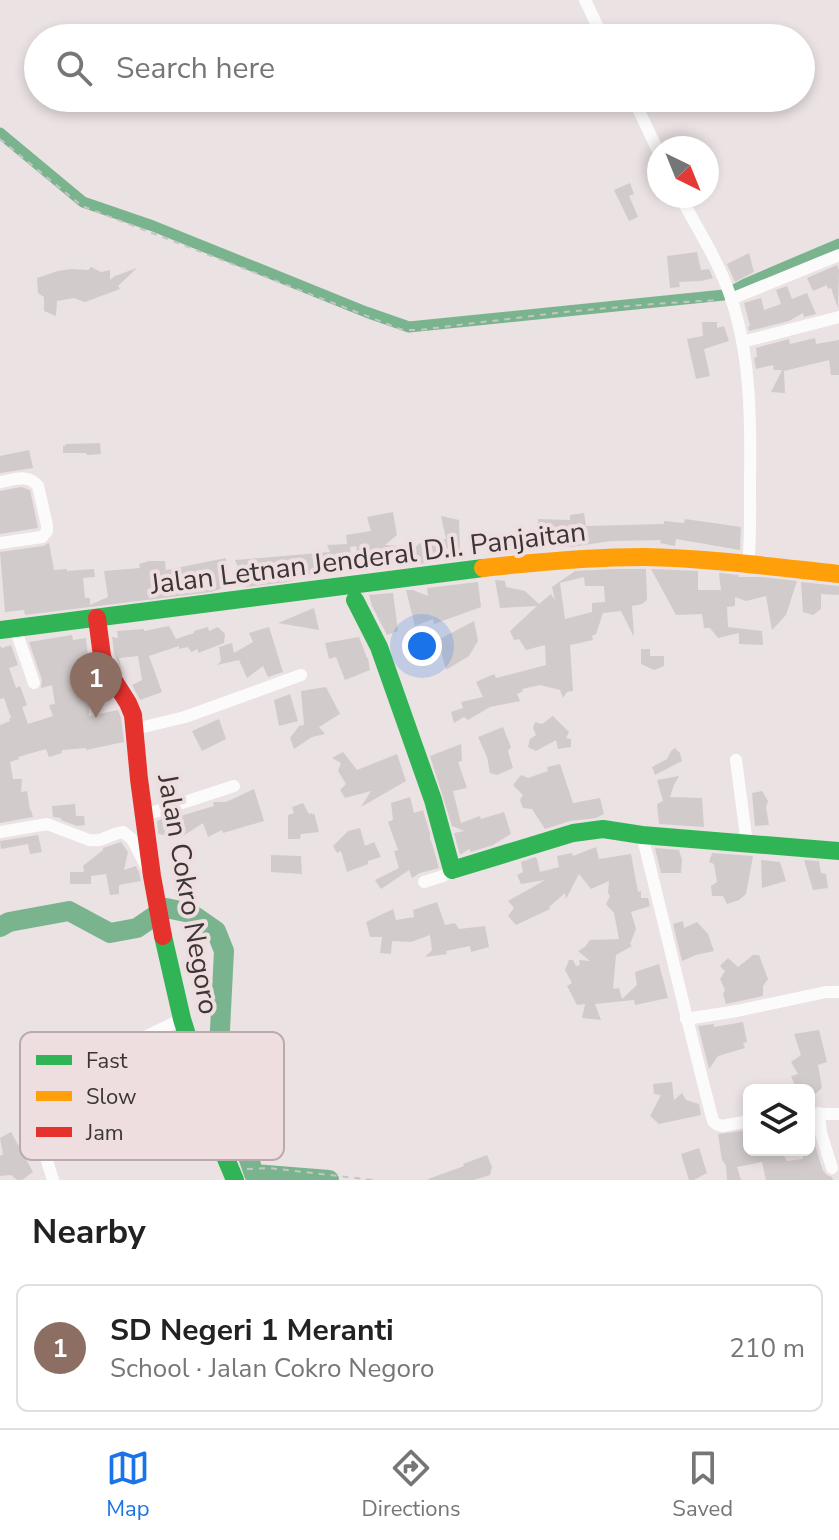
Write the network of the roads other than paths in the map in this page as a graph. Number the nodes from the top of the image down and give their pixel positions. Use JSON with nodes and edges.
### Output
{"nodes":[{"id":1,"x":585,"y":0,"type":"edge"},
{"id":2,"x":596,"y":24,"type":"edge"},
{"id":3,"x":640,"y":112,"type":"edge"},
{"id":4,"x":651,"y":136,"type":"edge"},
{"id":5,"x":686,"y":208,"type":"edge"},
{"id":6,"x":839,"y":255,"type":"edge"},
{"id":7,"x":730,"y":294,"type":"junction"},
{"id":8,"x":839,"y":317,"type":"edge"},
{"id":9,"x":742,"y":342,"type":"junction"},
{"id":10,"x":0,"y":482,"type":"edge"},
{"id":11,"x":0,"y":543,"type":"edge"},
{"id":12,"x":748,"y":564,"type":"junction"},
{"id":13,"x":839,"y":574,"type":"edge"},
{"id":14,"x":355,"y":600,"type":"dead end"},
{"id":15,"x":97,"y":618,"type":"junction"},
{"id":16,"x":8,"y":629,"type":"edge"},
{"id":17,"x":301,"y":675,"type":"dead end"},
{"id":18,"x":34,"y":683,"type":"dead end"},
{"id":19,"x":135,"y":729,"type":"junction"},
{"id":20,"x":736,"y":760,"type":"dead end"},
{"id":21,"x":234,"y":786,"type":"dead end"},
{"id":22,"x":145,"y":815,"type":"junction"},
{"id":23,"x":0,"y":832,"type":"edge"},
{"id":24,"x":642,"y":835,"type":"junction"},
{"id":25,"x":747,"y":844,"type":"junction"},
{"id":26,"x":839,"y":851,"type":"edge"},
{"id":27,"x":452,"y":870,"type":"junction"},
{"id":28,"x":152,"y":876,"type":"junction"},
{"id":29,"x":424,"y":882,"type":"dead end"},
{"id":30,"x":839,"y":992,"type":"edge"},
{"id":31,"x":182,"y":1019,"type":"junction"},
{"id":32,"x":686,"y":1019,"type":"junction"},
{"id":33,"x":154,"y":1032,"type":"edge"},
{"id":34,"x":186,"y":1032,"type":"edge"},
{"id":35,"x":815,"y":1114,"type":"edge"},
{"id":36,"x":839,"y":1114,"type":"edge"},
{"id":37,"x":815,"y":1117,"type":"edge"},
{"id":38,"x":743,"y":1122,"type":"edge"},
{"id":39,"x":47,"y":1160,"type":"edge"},
{"id":40,"x":832,"y":1168,"type":"dead end"},
{"id":41,"x":53,"y":1180,"type":"edge"}],
"edges":[{"from":1,"to":2,"type":"street"},
{"from":3,"to":4,"type":"street"},
{"from":5,"to":7,"type":"street"},
{"from":6,"to":7,"type":"street"},
{"from":7,"to":9,"type":"street"},
{"from":8,"to":9,"type":"street"},
{"from":9,"to":12,"type":"street"},
{"from":10,"to":11,"type":"street"},
{"from":12,"to":13,"type":"street","name":"Jalan Letnan Jenderal D.I. Panjaitan"},
{"from":12,"to":15,"type":"street","name":"Jalan Letnan Jenderal D.I. Panjaitan"},
{"from":14,"to":27,"type":"street"},
{"from":15,"to":16,"type":"street","name":"Jalan Letnan Jenderal D.I. Panjaitan"},
{"from":15,"to":19,"type":"street","name":"Jalan Cokro Negoro"},
{"from":16,"to":18,"type":"street"},
{"from":17,"to":19,"type":"street"},
{"from":19,"to":22,"type":"street","name":"Jalan Cokro Negoro"},
{"from":20,"to":25,"type":"street"},
{"from":21,"to":22,"type":"street"},
{"from":22,"to":28,"type":"street","name":"Jalan Cokro Negoro"},
{"from":23,"to":28,"type":"street"},
{"from":24,"to":25,"type":"street"},
{"from":24,"to":27,"type":"street"},
{"from":24,"to":32,"type":"street"},
{"from":25,"to":26,"type":"street"},
{"from":27,"to":29,"type":"street"},
{"from":28,"to":31,"type":"street","name":"Jalan Cokro Negoro"},
{"from":30,"to":32,"type":"street"},
{"from":31,"to":33,"type":"street"},
{"from":31,"to":34,"type":"street","name":"Jalan Cokro Negoro"},
{"from":32,"to":38,"type":"street"},
{"from":35,"to":36,"type":"street"},
{"from":37,"to":40,"type":"street"},
{"from":39,"to":41,"type":"street"}]}
